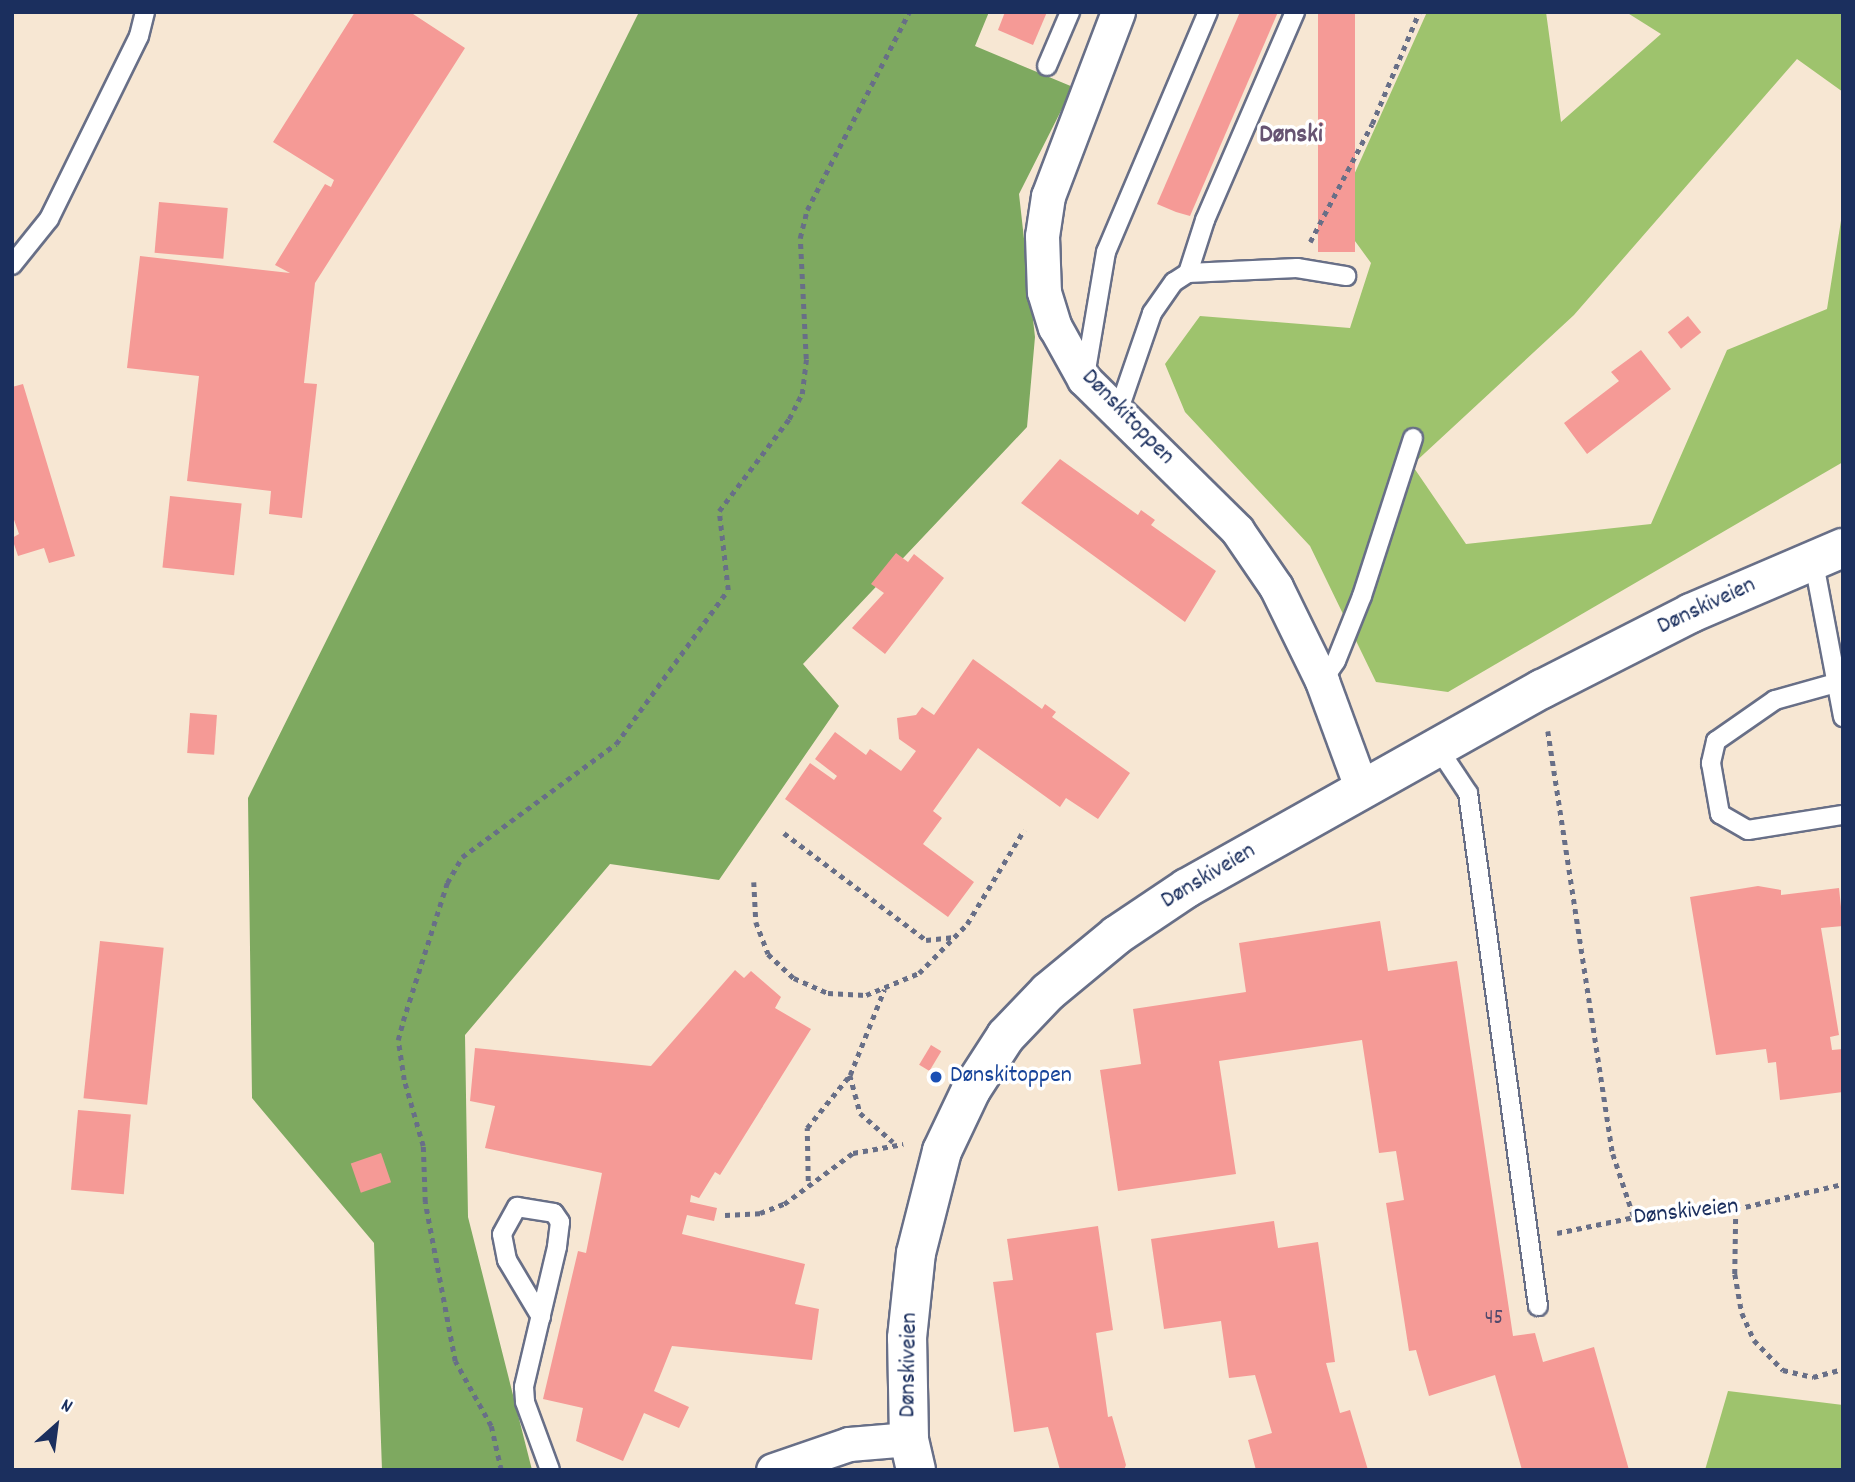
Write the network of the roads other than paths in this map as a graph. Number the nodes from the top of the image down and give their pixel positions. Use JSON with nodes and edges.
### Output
{"nodes":[{"id":1,"x":145,"y":12,"type":"edge"},
{"id":2,"x":1070,"y":12,"type":"edge"},
{"id":3,"x":1118,"y":12,"type":"edge"},
{"id":4,"x":1208,"y":12,"type":"edge"},
{"id":5,"x":1295,"y":12,"type":"edge"},
{"id":6,"x":1047,"y":66,"type":"dead end"},
{"id":7,"x":12,"y":265,"type":"edge"},
{"id":8,"x":1188,"y":273,"type":"junction"},
{"id":9,"x":1346,"y":276,"type":"dead end"},
{"id":10,"x":1084,"y":379,"type":"junction"},
{"id":11,"x":1118,"y":412,"type":"junction"},
{"id":12,"x":1413,"y":438,"type":"dead end"},
{"id":13,"x":1828,"y":553,"type":"edge"},
{"id":14,"x":1322,"y":681,"type":"junction"},
{"id":15,"x":1839,"y":681,"type":"edge"},
{"id":16,"x":1843,"y":717,"type":"edge"},
{"id":17,"x":1438,"y":748,"type":"junction"},
{"id":18,"x":1362,"y":790,"type":"junction"},
{"id":19,"x":1843,"y":815,"type":"edge"},
{"id":20,"x":1538,"y":1306,"type":"dead end"},
{"id":21,"x":541,"y":1317,"type":"junction"},
{"id":22,"x":912,"y":1454,"type":"edge"},
{"id":23,"x":550,"y":1470,"type":"edge"},
{"id":24,"x":773,"y":1470,"type":"edge"}],
"edges":[{"from":1,"to":7,"type":"lane"},
{"from":2,"to":6,"type":"lane"},
{"from":3,"to":10,"type":"street","name":"Dønskitoppen"},
{"from":4,"to":10,"type":"lane"},
{"from":5,"to":8,"type":"lane"},
{"from":8,"to":9,"type":"lane"},
{"from":8,"to":11,"type":"lane"},
{"from":10,"to":11,"type":"street","name":"Dønskitoppen"},
{"from":11,"to":14,"type":"street","name":"Dønskitoppen"},
{"from":12,"to":14,"type":"lane"},
{"from":13,"to":15,"type":"lane"},
{"from":13,"to":17,"type":"street","name":"Dønskiveien"},
{"from":14,"to":18,"type":"street","name":"Dønskitoppen"},
{"from":15,"to":16,"type":"lane"},
{"from":15,"to":19,"type":"lane"},
{"from":17,"to":18,"type":"street","name":"Dønskiveien"},
{"from":17,"to":20,"type":"lane"},
{"from":18,"to":22,"type":"street","name":"Dønskiveien"},
{"from":21,"to":21,"type":"lane"},
{"from":21,"to":23,"type":"lane"},
{"from":22,"to":24,"type":"street"}]}
